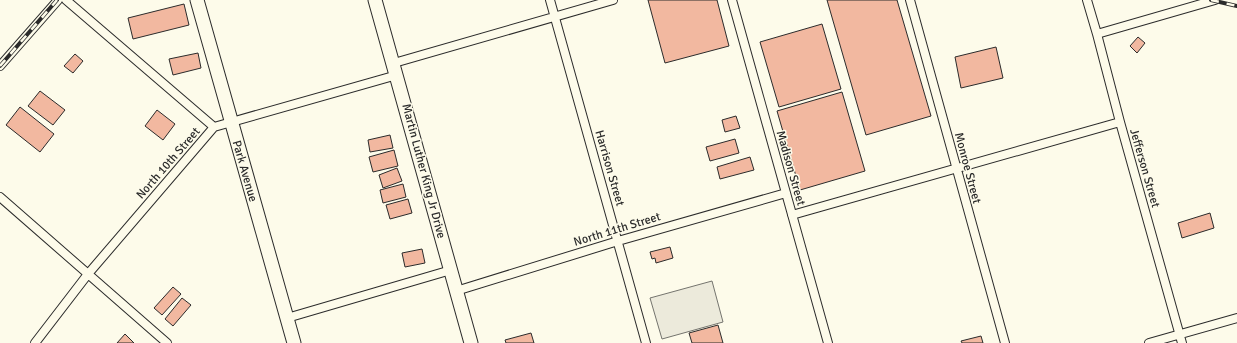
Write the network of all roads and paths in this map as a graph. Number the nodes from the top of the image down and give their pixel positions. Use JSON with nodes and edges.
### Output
{"nodes":[{"id":1,"x":58,"y":0,"type":"edge"},
{"id":2,"x":66,"y":0,"type":"edge"},
{"id":3,"x":197,"y":0,"type":"edge"},
{"id":4,"x":375,"y":0,"type":"edge"},
{"id":5,"x":550,"y":0,"type":"edge"},
{"id":6,"x":613,"y":0,"type":"edge"},
{"id":7,"x":732,"y":0,"type":"edge"},
{"id":8,"x":910,"y":0,"type":"edge"},
{"id":9,"x":1087,"y":0,"type":"edge"},
{"id":10,"x":1214,"y":0,"type":"edge"},
{"id":11,"x":554,"y":17,"type":"junction"},
{"id":12,"x":1097,"y":34,"type":"junction"},
{"id":13,"x":0,"y":66,"type":"edge"},
{"id":14,"x":395,"y":69,"type":"junction"},
{"id":15,"x":231,"y":122,"type":"junction"},
{"id":16,"x":1120,"y":122,"type":"junction"},
{"id":17,"x":214,"y":127,"type":"junction"},
{"id":18,"x":956,"y":168,"type":"junction"},
{"id":19,"x":786,"y":193,"type":"junction"},
{"id":20,"x":0,"y":196,"type":"edge"},
{"id":21,"x":792,"y":215,"type":"junction"},
{"id":22,"x":618,"y":241,"type":"junction"},
{"id":23,"x":451,"y":270,"type":"junction"},
{"id":24,"x":88,"y":274,"type":"junction"},
{"id":25,"x":456,"y":291,"type":"junction"},
{"id":26,"x":287,"y":318,"type":"junction"},
{"id":27,"x":1237,"y":318,"type":"edge"},
{"id":28,"x":1180,"y":334,"type":"junction"},
{"id":29,"x":35,"y":343,"type":"edge"},
{"id":30,"x":167,"y":343,"type":"edge"},
{"id":31,"x":294,"y":343,"type":"edge"},
{"id":32,"x":471,"y":343,"type":"edge"},
{"id":33,"x":646,"y":343,"type":"edge"},
{"id":34,"x":828,"y":343,"type":"edge"},
{"id":35,"x":1005,"y":343,"type":"edge"},
{"id":36,"x":1149,"y":343,"type":"edge"},
{"id":37,"x":1182,"y":343,"type":"edge"}],
"edges":[{"from":1,"to":13,"type":"street"},
{"from":2,"to":17,"type":"street"},
{"from":3,"to":15,"type":"main road","name":"Park Avenue"},
{"from":4,"to":14,"type":"main road","name":"Martin Luther King Jr Drive"},
{"from":5,"to":11,"type":"street","name":"Harrison Street"},
{"from":6,"to":11,"type":"street","name":"North 10th Street"},
{"from":7,"to":19,"type":"street","name":"Madison Street"},
{"from":8,"to":18,"type":"street","name":"Monroe Street"},
{"from":9,"to":12,"type":"street","name":"Jefferson Street"},
{"from":10,"to":12,"type":"street"},
{"from":11,"to":14,"type":"street","name":"North 10th Street"},
{"from":11,"to":22,"type":"street","name":"Harrison Street"},
{"from":12,"to":16,"type":"street","name":"Jefferson Street"},
{"from":14,"to":15,"type":"street","name":"North 10th Street"},
{"from":14,"to":23,"type":"main road","name":"Martin Luther King Jr Drive"},
{"from":15,"to":17,"type":"street","name":"North 10th Street"},
{"from":15,"to":26,"type":"main road","name":"Park Avenue"},
{"from":16,"to":18,"type":"street"},
{"from":16,"to":28,"type":"street","name":"Jefferson Street"},
{"from":17,"to":24,"type":"street","name":"North 10th Street"},
{"from":18,"to":21,"type":"street"},
{"from":18,"to":35,"type":"street","name":"Monroe Street"},
{"from":19,"to":21,"type":"street","name":"Madison Street"},
{"from":19,"to":22,"type":"street","name":"North 11th Street"},
{"from":20,"to":24,"type":"street"},
{"from":21,"to":34,"type":"street","name":"Madison Street"},
{"from":22,"to":25,"type":"street","name":"North 11th Street"},
{"from":22,"to":33,"type":"street","name":"Harrison Street"},
{"from":23,"to":25,"type":"main road","name":"Martin Luther King Jr Drive"},
{"from":23,"to":26,"type":"street"},
{"from":24,"to":29,"type":"street","name":"North 10th Street"},
{"from":24,"to":30,"type":"street"},
{"from":25,"to":32,"type":"main road","name":"Martin Luther King Jr Drive"},
{"from":26,"to":31,"type":"main road","name":"Park Avenue"},
{"from":27,"to":28,"type":"street"},
{"from":28,"to":36,"type":"street"},
{"from":28,"to":37,"type":"street","name":"Jefferson Street"}]}
